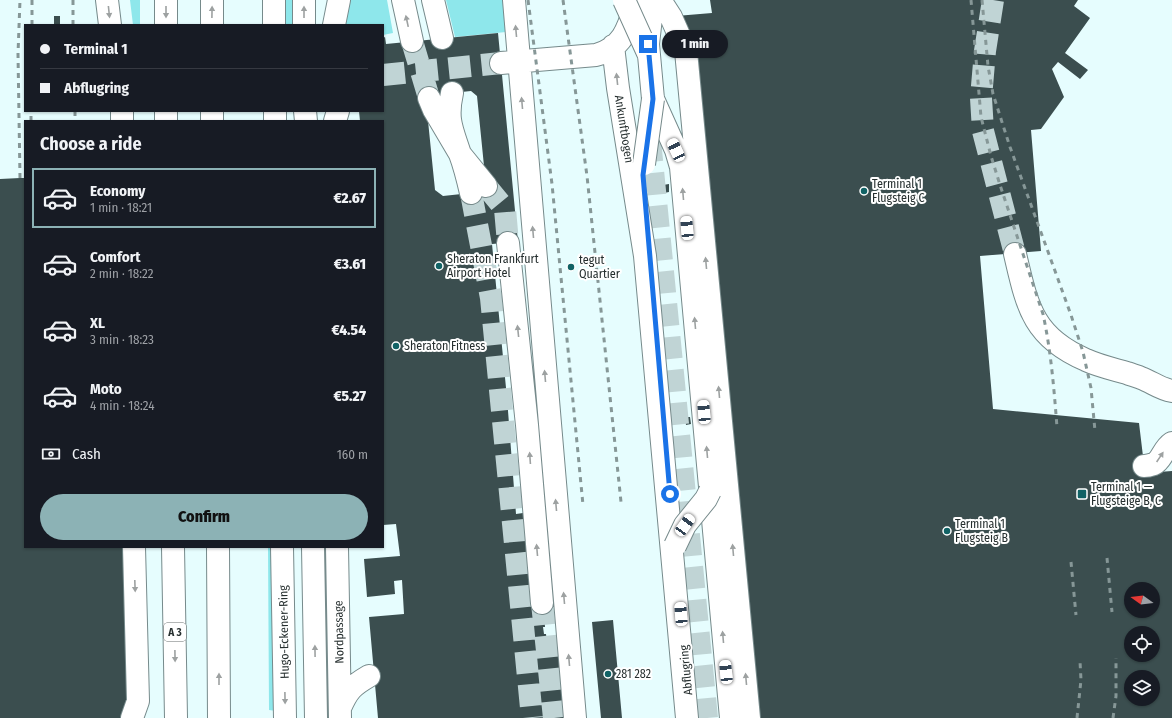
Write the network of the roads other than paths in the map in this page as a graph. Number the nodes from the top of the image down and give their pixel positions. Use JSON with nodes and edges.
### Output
{"nodes":[{"id":1,"x":107,"y":0,"type":"edge"},
{"id":2,"x":166,"y":0,"type":"edge"},
{"id":3,"x":212,"y":0,"type":"edge"},
{"id":4,"x":274,"y":0,"type":"edge"},
{"id":5,"x":304,"y":0,"type":"edge"},
{"id":6,"x":324,"y":0,"type":"edge"},
{"id":7,"x":339,"y":0,"type":"edge"},
{"id":8,"x":403,"y":0,"type":"edge"},
{"id":9,"x":433,"y":0,"type":"edge"},
{"id":10,"x":514,"y":0,"type":"edge"},
{"id":11,"x":660,"y":0,"type":"edge"},
{"id":12,"x":637,"y":1,"type":"edge"},
{"id":13,"x":110,"y":24,"type":"edge"},
{"id":14,"x":166,"y":24,"type":"edge"},
{"id":15,"x":212,"y":24,"type":"edge"},
{"id":16,"x":274,"y":24,"type":"edge"},
{"id":17,"x":304,"y":24,"type":"edge"},
{"id":18,"x":324,"y":24,"type":"edge"},
{"id":19,"x":334,"y":24,"type":"edge"},
{"id":20,"x":442,"y":38,"type":"dead end"},
{"id":21,"x":412,"y":41,"type":"tunnel mouth"},
{"id":22,"x":613,"y":46,"type":"junction"},
{"id":23,"x":648,"y":53,"type":"junction"},
{"id":24,"x":510,"y":62,"type":"junction"},
{"id":25,"x":452,"y":93,"type":"tunnel mouth"},
{"id":26,"x":429,"y":98,"type":"tunnel mouth"},
{"id":27,"x":653,"y":99,"type":"junction"},
{"id":28,"x":460,"y":154,"type":"junction"},
{"id":29,"x":478,"y":189,"type":"tunnel mouth"},
{"id":30,"x":508,"y":243,"type":"tunnel mouth"},
{"id":31,"x":1016,"y":254,"type":"tunnel mouth"},
{"id":32,"x":1172,"y":391,"type":"edge"},
{"id":33,"x":1172,"y":443,"type":"edge"},
{"id":34,"x":1144,"y":466,"type":"dead end"},
{"id":35,"x":710,"y":491,"type":"junction"},
{"id":36,"x":675,"y":546,"type":"junction"},
{"id":37,"x":134,"y":548,"type":"edge"},
{"id":38,"x":173,"y":548,"type":"edge"},
{"id":39,"x":218,"y":548,"type":"edge"},
{"id":40,"x":282,"y":548,"type":"edge"},
{"id":41,"x":313,"y":548,"type":"edge"},
{"id":42,"x":337,"y":548,"type":"edge"},
{"id":43,"x":350,"y":548,"type":"edge"},
{"id":44,"x":542,"y":603,"type":"tunnel mouth"},
{"id":45,"x":338,"y":615,"type":"junction"},
{"id":46,"x":369,"y":676,"type":"dead end"},
{"id":47,"x":340,"y":713,"type":"edge"},
{"id":48,"x":132,"y":718,"type":"edge"},
{"id":49,"x":176,"y":718,"type":"edge"},
{"id":50,"x":219,"y":718,"type":"edge"},
{"id":51,"x":286,"y":718,"type":"edge"},
{"id":52,"x":316,"y":718,"type":"edge"},
{"id":53,"x":575,"y":718,"type":"edge"},
{"id":54,"x":687,"y":718,"type":"edge"},
{"id":55,"x":691,"y":718,"type":"edge"},
{"id":56,"x":731,"y":718,"type":"edge"},
{"id":57,"x":749,"y":718,"type":"edge"}],
"edges":[{"from":1,"to":13,"type":"main road","one_way":true},
{"from":2,"to":14,"type":"main road","one_way":true},
{"from":15,"to":3,"type":"main road","one_way":true},
{"from":4,"to":16,"type":"main road"},
{"from":17,"to":5,"type":"main road","one_way":true},
{"from":6,"to":18,"type":"main road"},
{"from":7,"to":19,"type":"main road"},
{"from":21,"to":8,"type":"main road","one_way":true},
{"from":9,"to":20,"type":"main road"},
{"from":24,"to":10,"type":"main road","one_way":true},
{"from":57,"to":11,"type":"main road","one_way":true},
{"from":12,"to":22,"type":"main road"},
{"from":12,"to":23,"type":"main road","bridge":true},
{"from":12,"to":23,"type":"main road","name":"Abflugring"},
{"from":22,"to":24,"type":"main road"},
{"from":54,"to":22,"type":"main road","name":"Ankunftbogen","one_way":true},
{"from":23,"to":27,"type":"main road","name":"Abflugring"},
{"from":53,"to":24,"type":"main road","one_way":true},
{"from":25,"to":28,"type":"main road"},
{"from":26,"to":28,"type":"main road"},
{"from":35,"to":27,"type":"main road","one_way":true},
{"from":27,"to":36,"type":"main road","name":"Abflugring","bridge":true},
{"from":28,"to":29,"type":"main road"},
{"from":44,"to":30,"type":"main road","one_way":true},
{"from":31,"to":32,"type":"main road"},
{"from":34,"to":33,"type":"main road","one_way":true},
{"from":35,"to":36,"type":"main road","bridge":true},
{"from":56,"to":35,"type":"main road","one_way":true},
{"from":36,"to":55,"type":"main road","name":"Abflugring"},
{"from":37,"to":48,"type":"main road","one_way":true},
{"from":38,"to":49,"type":"main road","number":"A 3","one_way":true},
{"from":50,"to":39,"type":"main road","one_way":true},
{"from":40,"to":51,"type":"main road","name":"Hugo-Eckener-Ring","one_way":true},
{"from":52,"to":41,"type":"main road","one_way":true},
{"from":42,"to":45,"type":"main road","name":"Nordpassage"},
{"from":43,"to":45,"type":"main road"},
{"from":45,"to":47,"type":"main road","name":"Nordpassage"},
{"from":46,"to":47,"type":"main road"}]}
